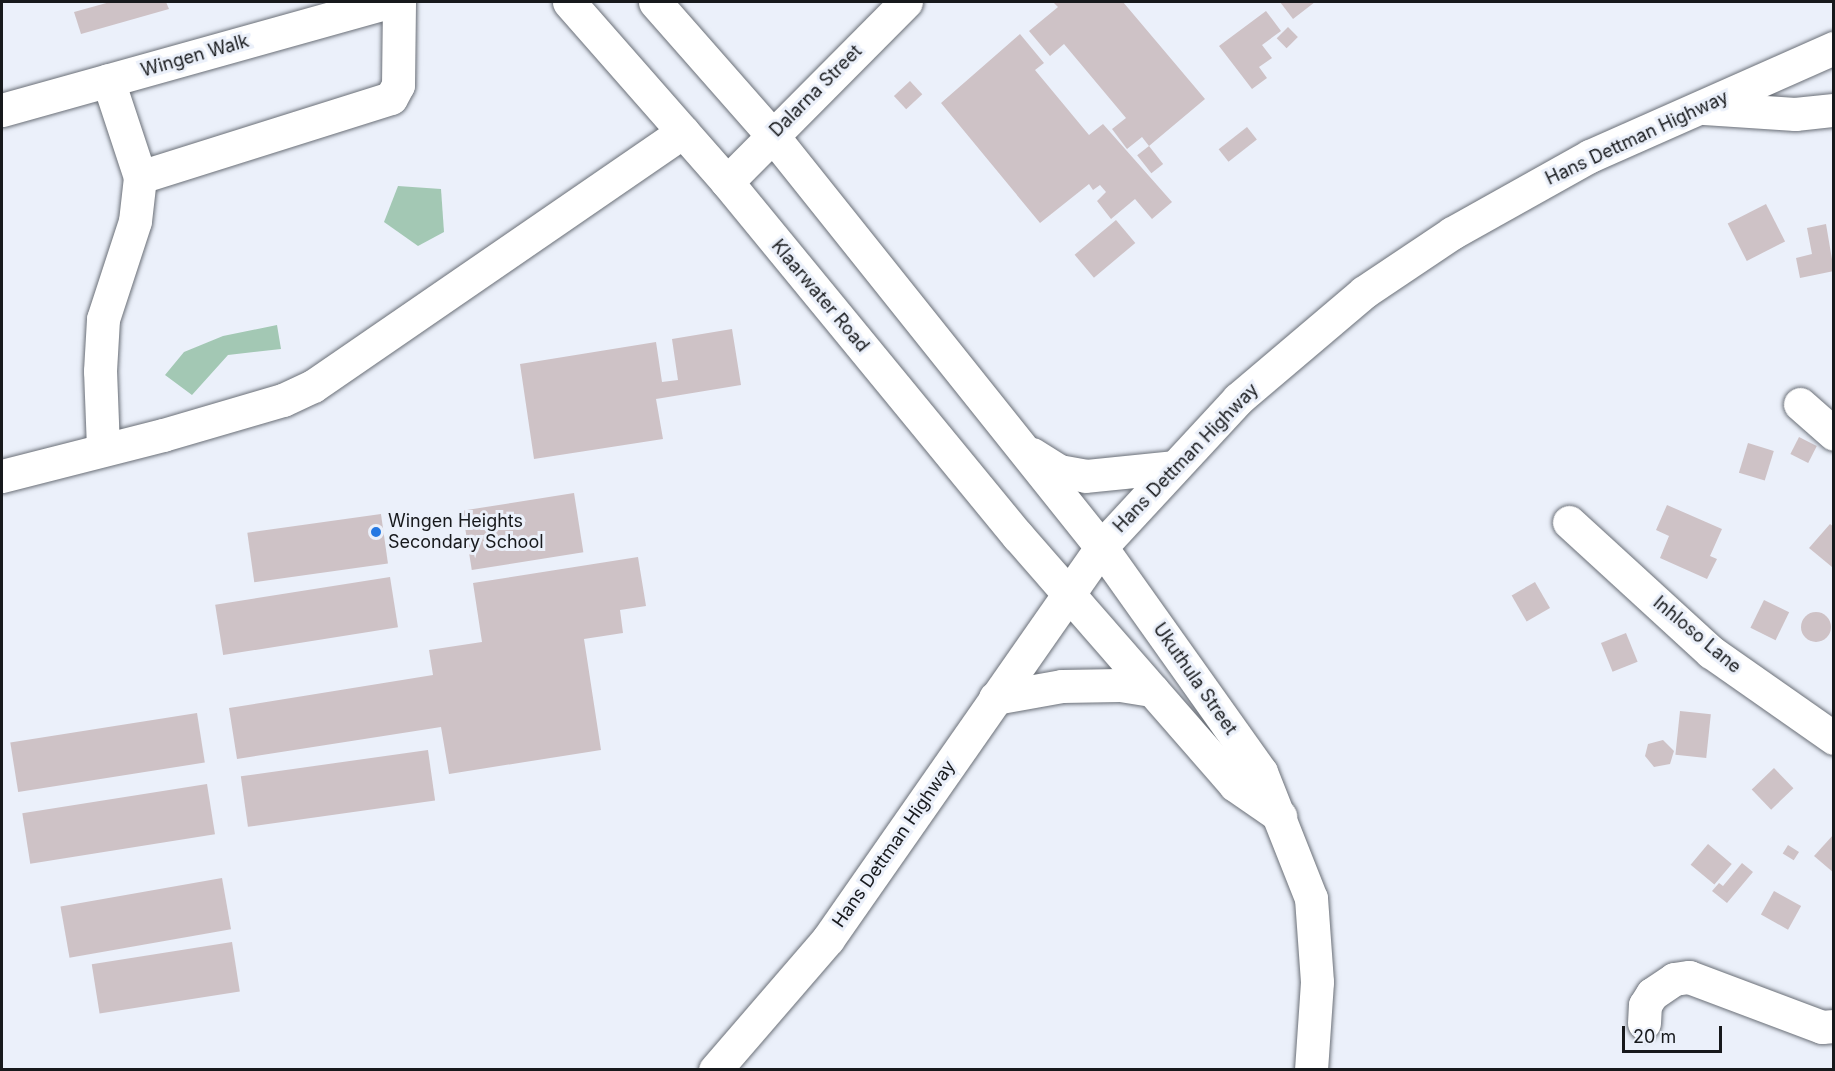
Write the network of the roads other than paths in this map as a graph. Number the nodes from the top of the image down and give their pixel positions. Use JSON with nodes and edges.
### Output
{"nodes":[{"id":1,"x":389,"y":2,"type":"edge"},
{"id":2,"x":399,"y":2,"type":"edge"},
{"id":3,"x":569,"y":2,"type":"edge"},
{"id":4,"x":655,"y":2,"type":"edge"},
{"id":5,"x":906,"y":2,"type":"edge"},
{"id":6,"x":1833,"y":48,"type":"edge"},
{"id":7,"x":108,"y":80,"type":"junction"},
{"id":8,"x":1699,"y":108,"type":"junction"},
{"id":9,"x":2,"y":110,"type":"edge"},
{"id":10,"x":1833,"y":110,"type":"edge"},
{"id":11,"x":683,"y":132,"type":"junction"},
{"id":12,"x":772,"y":135,"type":"junction"},
{"id":13,"x":140,"y":177,"type":"junction"},
{"id":14,"x":727,"y":183,"type":"junction"},
{"id":15,"x":1800,"y":404,"type":"dead end"},
{"id":16,"x":1833,"y":434,"type":"edge"},
{"id":17,"x":1018,"y":445,"type":"junction"},
{"id":18,"x":102,"y":448,"type":"junction"},
{"id":19,"x":1174,"y":467,"type":"junction"},
{"id":20,"x":2,"y":476,"type":"edge"},
{"id":21,"x":1569,"y":522,"type":"dead end"},
{"id":22,"x":1101,"y":547,"type":"junction"},
{"id":23,"x":1068,"y":592,"type":"junction"},
{"id":24,"x":1152,"y":690,"type":"junction"},
{"id":25,"x":995,"y":698,"type":"junction"},
{"id":26,"x":1833,"y":738,"type":"edge"},
{"id":27,"x":1280,"y":816,"type":"junction"},
{"id":28,"x":1644,"y":1023,"type":"dead end"},
{"id":29,"x":1833,"y":1026,"type":"edge"},
{"id":30,"x":714,"y":1070,"type":"edge"},
{"id":31,"x":1311,"y":1070,"type":"edge"}],
"edges":[{"from":1,"to":7,"type":"street","name":"Wingen Walk"},
{"from":2,"to":13,"type":"street"},
{"from":3,"to":11,"type":"street","name":"Klaarwater Road"},
{"from":4,"to":12,"type":"street"},
{"from":5,"to":12,"type":"street","name":"Dalarna Street"},
{"from":6,"to":8,"type":"street","name":"Hans Dettman Highway"},
{"from":7,"to":9,"type":"street","name":"Wingen Walk"},
{"from":7,"to":13,"type":"street"},
{"from":8,"to":10,"type":"street"},
{"from":8,"to":19,"type":"street","name":"Hans Dettman Highway"},
{"from":11,"to":14,"type":"street","name":"Klaarwater Road"},
{"from":11,"to":18,"type":"street"},
{"from":12,"to":14,"type":"street","name":"Dalarna Street"},
{"from":12,"to":17,"type":"street"},
{"from":13,"to":18,"type":"street"},
{"from":14,"to":23,"type":"street","name":"Klaarwater Road"},
{"from":15,"to":16,"type":"street"},
{"from":17,"to":19,"type":"street"},
{"from":17,"to":22,"type":"street"},
{"from":18,"to":20,"type":"street"},
{"from":19,"to":22,"type":"street","name":"Hans Dettman Highway"},
{"from":21,"to":26,"type":"street","name":"Inhloso Lane"},
{"from":22,"to":23,"type":"street","name":"Hans Dettman Highway"},
{"from":22,"to":27,"type":"street","name":"Ukuthula Street"},
{"from":23,"to":24,"type":"street","name":"Ukuthula Street"},
{"from":23,"to":25,"type":"street","name":"Hans Dettman Highway"},
{"from":24,"to":25,"type":"street"},
{"from":24,"to":27,"type":"street","name":"Ukuthula Street"},
{"from":25,"to":30,"type":"street","name":"Hans Dettman Highway"},
{"from":27,"to":31,"type":"street","name":"Ukuthula Street"},
{"from":28,"to":29,"type":"street"}]}
